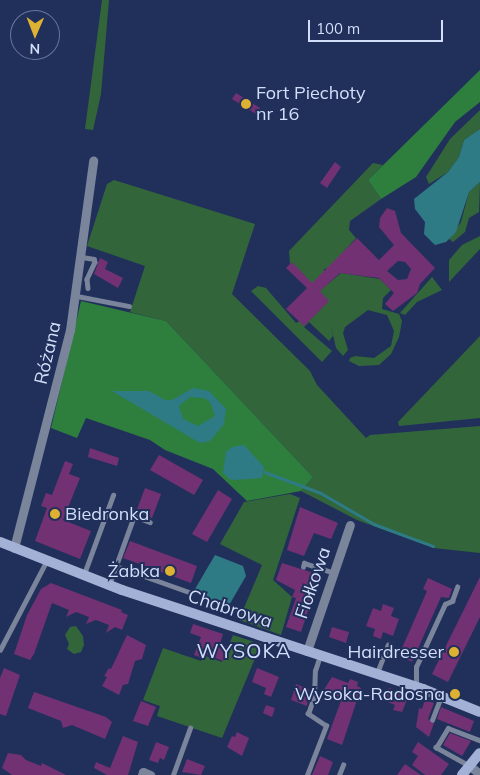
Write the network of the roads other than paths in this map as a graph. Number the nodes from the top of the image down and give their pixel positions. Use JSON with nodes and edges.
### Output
{"nodes":[{"id":1,"x":93,"y":161,"type":"dead end"},
{"id":2,"x":82,"y":257,"type":"junction"},
{"id":3,"x":88,"y":288,"type":"dead end"},
{"id":4,"x":77,"y":296,"type":"junction"},
{"id":5,"x":129,"y":306,"type":"dead end"},
{"id":6,"x":113,"y":495,"type":"dead end"},
{"id":7,"x":150,"y":522,"type":"dead end"},
{"id":8,"x":350,"y":525,"type":"dead end"},
{"id":9,"x":0,"y":542,"type":"edge"},
{"id":10,"x":14,"y":548,"type":"junction"},
{"id":11,"x":46,"y":560,"type":"junction"},
{"id":12,"x":116,"y":566,"type":"junction"},
{"id":13,"x":303,"y":567,"type":"dead end"},
{"id":14,"x":334,"y":573,"type":"junction"},
{"id":15,"x":83,"y":575,"type":"junction"},
{"id":16,"x":109,"y":585,"type":"junction"},
{"id":17,"x":458,"y":587,"type":"dead end"},
{"id":18,"x":189,"y":592,"type":"dead end"},
{"id":19,"x":388,"y":645,"type":"dead end"},
{"id":20,"x":0,"y":650,"type":"edge"},
{"id":21,"x":307,"y":651,"type":"junction"},
{"id":22,"x":320,"y":656,"type":"junction"},
{"id":23,"x":376,"y":674,"type":"junction"},
{"id":24,"x":416,"y":687,"type":"junction"},
{"id":25,"x":442,"y":696,"type":"junction"},
{"id":26,"x":480,"y":712,"type":"edge"},
{"id":27,"x":432,"y":720,"type":"dead end"},
{"id":28,"x":190,"y":728,"type":"dead end"},
{"id":29,"x":480,"y":740,"type":"edge"},
{"id":30,"x":480,"y":753,"type":"edge"},
{"id":31,"x":343,"y":764,"type":"dead end"},
{"id":32,"x":470,"y":766,"type":"junction"},
{"id":33,"x":480,"y":774,"type":"edge"},
{"id":34,"x":142,"y":775,"type":"edge"},
{"id":35,"x":150,"y":775,"type":"edge"},
{"id":36,"x":173,"y":775,"type":"edge"},
{"id":37,"x":307,"y":775,"type":"edge"},
{"id":38,"x":339,"y":775,"type":"edge"},
{"id":39,"x":462,"y":775,"type":"edge"}],
"edges":[{"from":1,"to":2,"type":"street","name":"Różana"},
{"from":2,"to":3,"type":"lane"},
{"from":2,"to":4,"type":"street","name":"Różana"},
{"from":4,"to":5,"type":"lane"},
{"from":4,"to":10,"type":"street","name":"Różana"},
{"from":6,"to":15,"type":"lane"},
{"from":7,"to":12,"type":"lane"},
{"from":8,"to":14,"type":"street","name":"Fiołkowa"},
{"from":9,"to":10,"type":"street","name":"Chabrowa"},
{"from":10,"to":11,"type":"street","name":"Chabrowa"},
{"from":11,"to":15,"type":"street","name":"Chabrowa"},
{"from":11,"to":20,"type":"lane"},
{"from":12,"to":16,"type":"lane"},
{"from":12,"to":18,"type":"lane"},
{"from":13,"to":14,"type":"lane"},
{"from":14,"to":21,"type":"street","name":"Fiołkowa"},
{"from":15,"to":16,"type":"street","name":"Chabrowa"},
{"from":16,"to":21,"type":"street","name":"Chabrowa"},
{"from":17,"to":24,"type":"lane"},
{"from":19,"to":23,"type":"lane"},
{"from":21,"to":22,"type":"street","name":"Chabrowa"},
{"from":22,"to":23,"type":"street","name":"Chabrowa"},
{"from":22,"to":37,"type":"lane"},
{"from":23,"to":24,"type":"street","name":"Chabrowa"},
{"from":24,"to":25,"type":"street","name":"Chabrowa"},
{"from":25,"to":26,"type":"street","name":"Chabrowa"},
{"from":25,"to":27,"type":"lane"},
{"from":28,"to":36,"type":"lane"},
{"from":29,"to":32,"type":"lane"},
{"from":30,"to":32,"type":"street"},
{"from":31,"to":38,"type":"lane"},
{"from":32,"to":33,"type":"street"},
{"from":32,"to":39,"type":"street"},
{"from":34,"to":35,"type":"street"}]}
